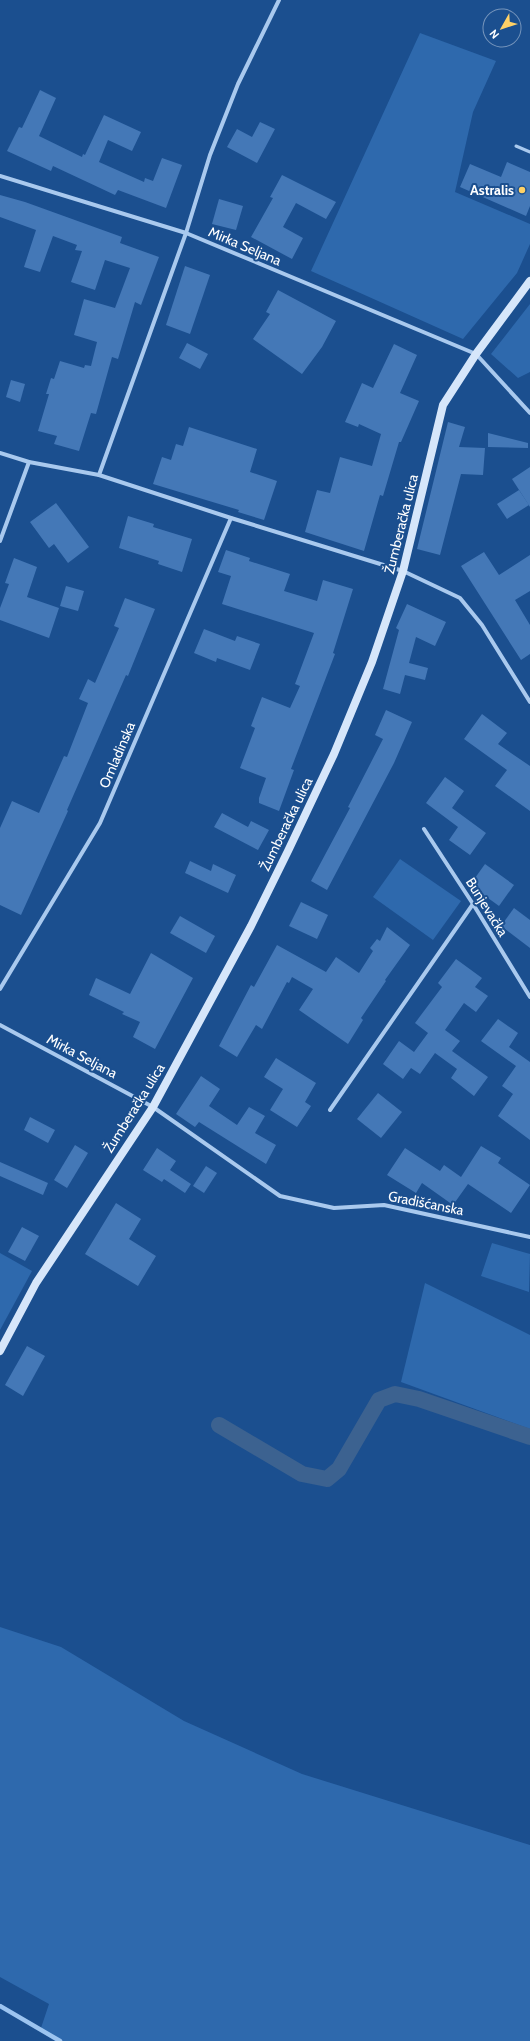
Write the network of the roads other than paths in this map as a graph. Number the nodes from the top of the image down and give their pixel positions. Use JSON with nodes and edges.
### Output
{"nodes":[{"id":1,"x":279,"y":0,"type":"edge"},
{"id":2,"x":516,"y":146,"type":"dead end"},
{"id":3,"x":530,"y":152,"type":"edge"},
{"id":4,"x":0,"y":176,"type":"edge"},
{"id":5,"x":186,"y":233,"type":"junction"},
{"id":6,"x":530,"y":281,"type":"edge"},
{"id":7,"x":476,"y":354,"type":"junction"},
{"id":8,"x":530,"y":413,"type":"edge"},
{"id":9,"x":0,"y":453,"type":"edge"},
{"id":10,"x":29,"y":462,"type":"junction"},
{"id":11,"x":99,"y":475,"type":"junction"},
{"id":12,"x":231,"y":518,"type":"junction"},
{"id":13,"x":0,"y":541,"type":"edge"},
{"id":14,"x":404,"y":571,"type":"junction"},
{"id":15,"x":530,"y":702,"type":"edge"},
{"id":16,"x":424,"y":829,"type":"dead end"},
{"id":17,"x":473,"y":904,"type":"junction"},
{"id":18,"x":0,"y":989,"type":"edge"},
{"id":19,"x":530,"y":997,"type":"edge"},
{"id":20,"x":0,"y":1025,"type":"edge"},
{"id":21,"x":153,"y":1107,"type":"junction"},
{"id":22,"x":330,"y":1110,"type":"dead end"},
{"id":23,"x":530,"y":1236,"type":"edge"},
{"id":24,"x":0,"y":1351,"type":"edge"}],
"edges":[{"from":1,"to":5,"type":"street"},
{"from":2,"to":3,"type":"lane"},
{"from":4,"to":5,"type":"street","name":"Mirka Seljana"},
{"from":5,"to":7,"type":"street","name":"Mirka Seljana"},
{"from":5,"to":11,"type":"street"},
{"from":6,"to":7,"type":"main road","name":"Žumberačka ulica"},
{"from":7,"to":8,"type":"street"},
{"from":7,"to":14,"type":"main road","name":"Žumberačka ulica"},
{"from":9,"to":10,"type":"street"},
{"from":10,"to":11,"type":"street"},
{"from":10,"to":13,"type":"street"},
{"from":11,"to":12,"type":"street"},
{"from":12,"to":14,"type":"street"},
{"from":12,"to":18,"type":"street","name":"Omladinska"},
{"from":14,"to":15,"type":"street"},
{"from":14,"to":21,"type":"main road","name":"Žumberačka ulica"},
{"from":16,"to":17,"type":"street","name":"Bunjevačka"},
{"from":17,"to":19,"type":"street","name":"Bunjevačka"},
{"from":17,"to":22,"type":"street"},
{"from":20,"to":21,"type":"street","name":"Mirka Seljana"},
{"from":21,"to":23,"type":"street","name":"Gradišćanska"},
{"from":21,"to":24,"type":"main road","name":"Žumberačka ulica"}]}
